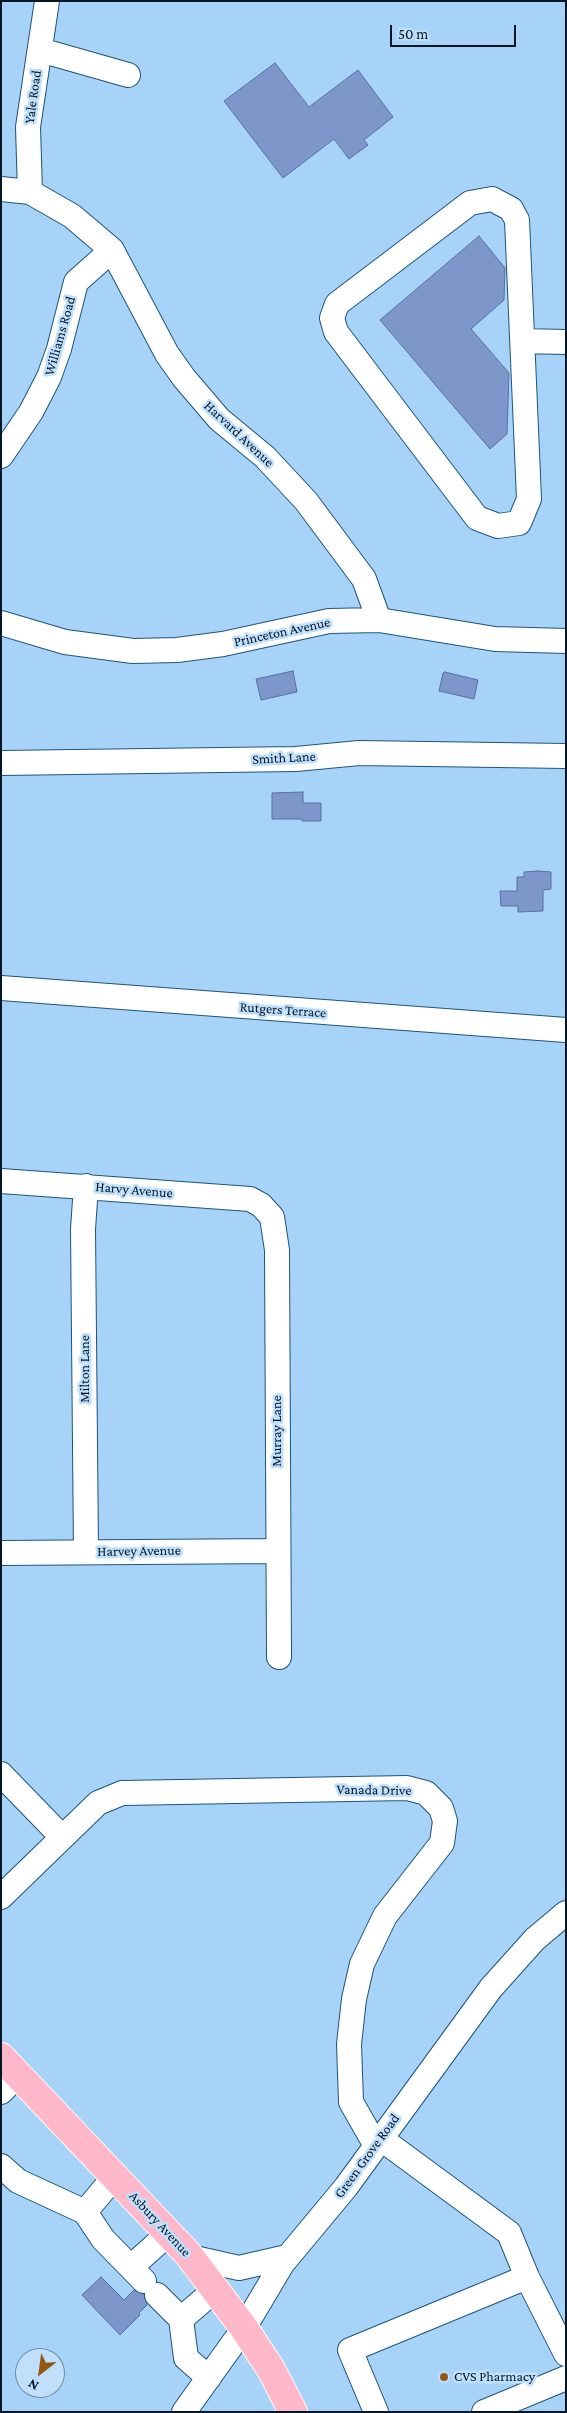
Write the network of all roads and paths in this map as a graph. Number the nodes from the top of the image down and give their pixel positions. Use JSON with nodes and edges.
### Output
{"nodes":[{"id":1,"x":47,"y":1,"type":"edge"},
{"id":2,"x":40,"y":50,"type":"junction"},
{"id":3,"x":128,"y":75,"type":"dead end"},
{"id":4,"x":1,"y":189,"type":"edge"},
{"id":5,"x":30,"y":192,"type":"junction"},
{"id":6,"x":112,"y":250,"type":"junction"},
{"id":7,"x":523,"y":342,"type":"junction"},
{"id":8,"x":566,"y":342,"type":"edge"},
{"id":9,"x":1,"y":456,"type":"edge"},
{"id":10,"x":379,"y":620,"type":"junction"},
{"id":11,"x":1,"y":623,"type":"edge"},
{"id":12,"x":566,"y":641,"type":"edge"},
{"id":13,"x":566,"y":756,"type":"edge"},
{"id":14,"x":1,"y":763,"type":"edge"},
{"id":15,"x":1,"y":988,"type":"edge"},
{"id":16,"x":566,"y":1030,"type":"edge"},
{"id":17,"x":1,"y":1181,"type":"edge"},
{"id":18,"x":86,"y":1186,"type":"junction"},
{"id":19,"x":265,"y":1208,"type":"joint"},
{"id":20,"x":277,"y":1551,"type":"junction"},
{"id":21,"x":86,"y":1552,"type":"junction"},
{"id":22,"x":1,"y":1554,"type":"edge"},
{"id":23,"x":280,"y":1657,"type":"dead end"},
{"id":24,"x":1,"y":1774,"type":"edge"},
{"id":25,"x":62,"y":1837,"type":"junction"},
{"id":26,"x":1,"y":1897,"type":"edge"},
{"id":27,"x":566,"y":1912,"type":"edge"},
{"id":28,"x":7,"y":2075,"type":"edge"},
{"id":29,"x":378,"y":2141,"type":"junction"},
{"id":30,"x":1,"y":2166,"type":"edge"},
{"id":31,"x":114,"y":2176,"type":"junction"},
{"id":32,"x":85,"y":2212,"type":"junction"},
{"id":33,"x":169,"y":2233,"type":"junction"},
{"id":34,"x":190,"y":2257,"type":"junction"},
{"id":35,"x":287,"y":2257,"type":"junction"},
{"id":36,"x":526,"y":2277,"type":"junction"},
{"id":37,"x":144,"y":2281,"type":"junction"},
{"id":38,"x":215,"y":2290,"type":"junction"},
{"id":39,"x":181,"y":2319,"type":"junction"},
{"id":40,"x":244,"y":2328,"type":"junction"},
{"id":41,"x":566,"y":2354,"type":"edge"},
{"id":42,"x":208,"y":2378,"type":"junction"},
{"id":43,"x":566,"y":2378,"type":"edge"},
{"id":44,"x":184,"y":2412,"type":"edge"},
{"id":45,"x":293,"y":2412,"type":"edge"},
{"id":46,"x":376,"y":2412,"type":"edge"},
{"id":47,"x":484,"y":2412,"type":"edge"}],
"edges":[{"from":1,"to":2,"type":"street","name":"Yale Road"},
{"from":2,"to":3,"type":"street"},
{"from":2,"to":5,"type":"street","name":"Yale Road"},
{"from":4,"to":5,"type":"street","name":"Harvard Avenue"},
{"from":5,"to":6,"type":"street","name":"Harvard Avenue"},
{"from":6,"to":9,"type":"street","name":"Williams Road"},
{"from":6,"to":10,"type":"street","name":"Harvard Avenue"},
{"from":7,"to":7,"type":"street"},
{"from":7,"to":8,"type":"street"},
{"from":10,"to":11,"type":"street","name":"Princeton Avenue"},
{"from":10,"to":12,"type":"street","name":"Princeton Avenue"},
{"from":13,"to":14,"type":"street","name":"Smith Lane"},
{"from":15,"to":16,"type":"street","name":"Rutgers Terrace"},
{"from":17,"to":18,"type":"street","name":"Harvy Avenue"},
{"from":18,"to":19,"type":"street","name":"Harvy Avenue"},
{"from":18,"to":21,"type":"street","name":"Milton Lane"},
{"from":19,"to":20,"type":"street","name":"Murray Lane"},
{"from":20,"to":21,"type":"street","name":"Harvey Avenue"},
{"from":20,"to":23,"type":"street","name":"Murray Lane"},
{"from":21,"to":22,"type":"street","name":"Harvey Avenue"},
{"from":24,"to":25,"type":"street"},
{"from":25,"to":26,"type":"street","name":"Vanada Drive"},
{"from":25,"to":29,"type":"street","name":"Vanada Drive"},
{"from":27,"to":29,"type":"street","name":"Green Grove Road"},
{"from":28,"to":31,"type":"main road","name":"Asbury Avenue"},
{"from":29,"to":35,"type":"street","name":"Green Grove Road"},
{"from":29,"to":36,"type":"street"},
{"from":30,"to":32,"type":"street"},
{"from":31,"to":32,"type":"street"},
{"from":31,"to":33,"type":"main road","name":"Asbury Avenue"},
{"from":32,"to":37,"type":"street"},
{"from":33,"to":34,"type":"main road","name":"Asbury Avenue"},
{"from":33,"to":37,"type":"street"},
{"from":34,"to":35,"type":"street"},
{"from":34,"to":38,"type":"main road","name":"Asbury Avenue"},
{"from":35,"to":40,"type":"street","name":"Green Grove Road"},
{"from":36,"to":41,"type":"street"},
{"from":36,"to":46,"type":"street"},
{"from":37,"to":39,"type":"street"},
{"from":38,"to":39,"type":"street"},
{"from":38,"to":40,"type":"main road","name":"Asbury Avenue"},
{"from":39,"to":42,"type":"street"},
{"from":40,"to":42,"type":"street","name":"Green Grove Road"},
{"from":40,"to":45,"type":"main road","name":"Asbury Avenue"},
{"from":42,"to":44,"type":"street","name":"Green Grove Road"},
{"from":43,"to":47,"type":"street"}]}
